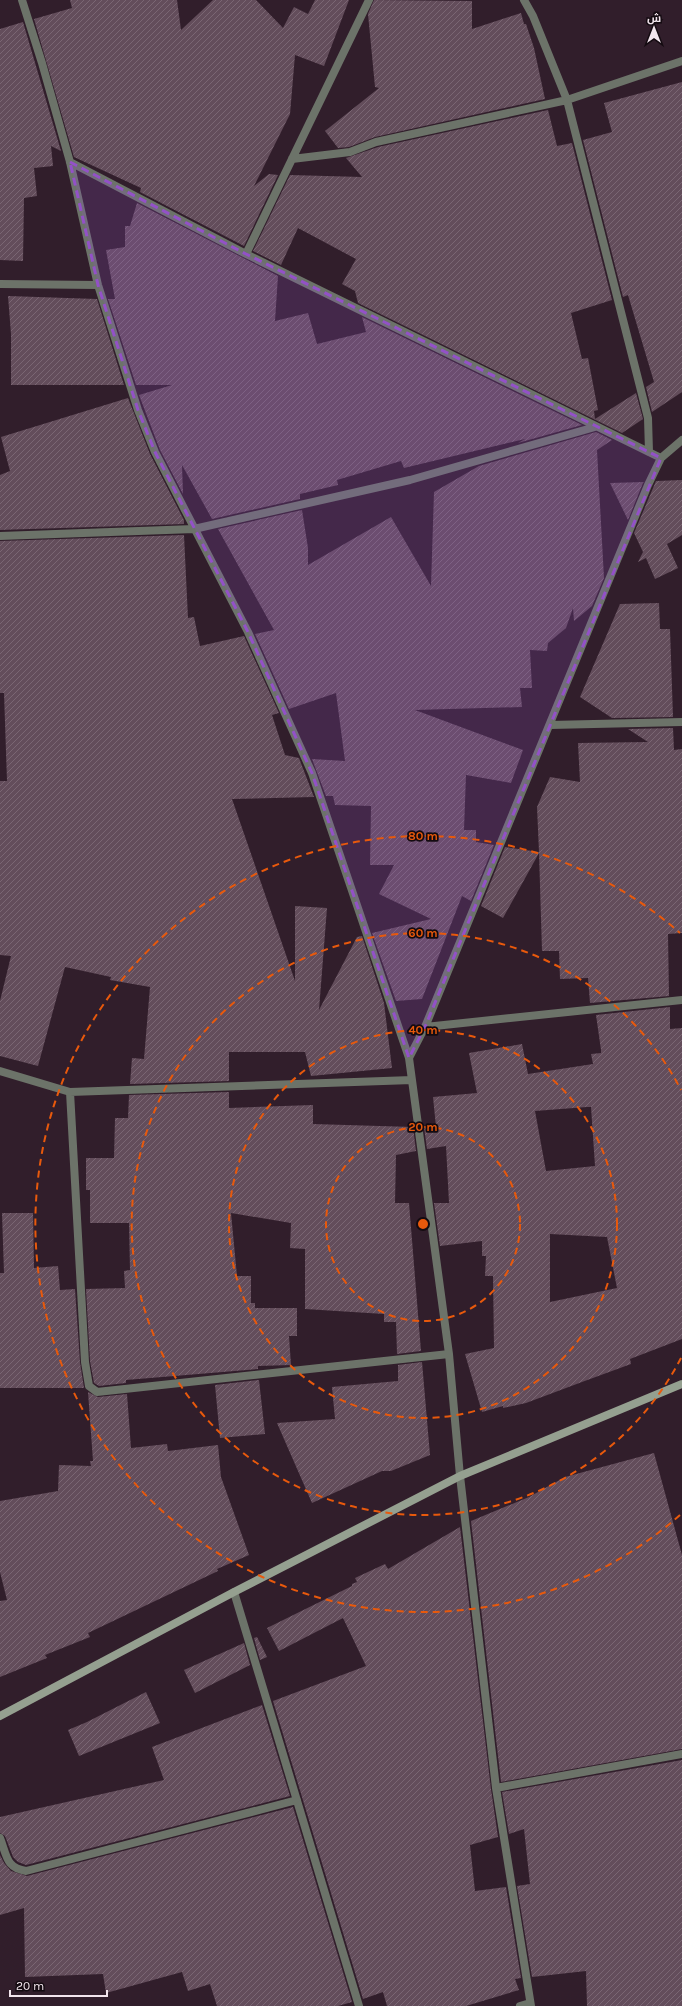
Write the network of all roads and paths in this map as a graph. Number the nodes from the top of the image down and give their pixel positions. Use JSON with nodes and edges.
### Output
{"nodes":[{"id":1,"x":22,"y":0,"type":"edge"},
{"id":2,"x":369,"y":0,"type":"edge"},
{"id":3,"x":524,"y":0,"type":"edge"},
{"id":4,"x":682,"y":61,"type":"edge"},
{"id":5,"x":567,"y":100,"type":"junction"},
{"id":6,"x":292,"y":159,"type":"junction"},
{"id":7,"x":70,"y":162,"type":"junction"},
{"id":8,"x":246,"y":254,"type":"junction"},
{"id":9,"x":0,"y":284,"type":"edge"},
{"id":10,"x":98,"y":285,"type":"junction"},
{"id":11,"x":595,"y":426,"type":"junction"},
{"id":12,"x":682,"y":440,"type":"edge"},
{"id":13,"x":649,"y":452,"type":"junction"},
{"id":14,"x":661,"y":458,"type":"junction"},
{"id":15,"x":194,"y":529,"type":"junction"},
{"id":16,"x":0,"y":536,"type":"edge"},
{"id":17,"x":682,"y":722,"type":"edge"},
{"id":18,"x":550,"y":725,"type":"junction"},
{"id":19,"x":682,"y":1000,"type":"edge"},
{"id":20,"x":425,"y":1027,"type":"junction"},
{"id":21,"x":409,"y":1058,"type":"junction"},
{"id":22,"x":0,"y":1071,"type":"edge"},
{"id":23,"x":412,"y":1080,"type":"junction"},
{"id":24,"x":70,"y":1092,"type":"junction"},
{"id":25,"x":449,"y":1354,"type":"junction"},
{"id":26,"x":682,"y":1384,"type":"edge"},
{"id":27,"x":460,"y":1476,"type":"junction"},
{"id":28,"x":234,"y":1592,"type":"junction"},
{"id":29,"x":0,"y":1716,"type":"edge"},
{"id":30,"x":682,"y":1754,"type":"edge"},
{"id":31,"x":496,"y":1788,"type":"junction"},
{"id":32,"x":297,"y":1800,"type":"junction"},
{"id":33,"x":0,"y":1838,"type":"edge"},
{"id":34,"x":530,"y":2005,"type":"edge"},
{"id":35,"x":359,"y":2006,"type":"edge"},
{"id":36,"x":520,"y":2006,"type":"edge"}],
"edges":[{"from":1,"to":7,"type":"street"},
{"from":2,"to":6,"type":"street"},
{"from":3,"to":5,"type":"street"},
{"from":4,"to":5,"type":"street"},
{"from":5,"to":6,"type":"street"},
{"from":5,"to":13,"type":"street"},
{"from":6,"to":8,"type":"street"},
{"from":7,"to":8,"type":"street"},
{"from":7,"to":10,"type":"street"},
{"from":8,"to":11,"type":"street"},
{"from":9,"to":10,"type":"street"},
{"from":10,"to":15,"type":"street"},
{"from":11,"to":13,"type":"street"},
{"from":11,"to":15,"type":"street"},
{"from":12,"to":14,"type":"street"},
{"from":13,"to":14,"type":"street"},
{"from":14,"to":18,"type":"street"},
{"from":15,"to":16,"type":"street"},
{"from":15,"to":21,"type":"street"},
{"from":17,"to":18,"type":"street"},
{"from":18,"to":20,"type":"street"},
{"from":19,"to":20,"type":"street"},
{"from":20,"to":21,"type":"street"},
{"from":21,"to":23,"type":"street"},
{"from":22,"to":24,"type":"street"},
{"from":23,"to":24,"type":"street"},
{"from":23,"to":25,"type":"street"},
{"from":24,"to":25,"type":"street"},
{"from":25,"to":27,"type":"street"},
{"from":26,"to":27,"type":"street"},
{"from":27,"to":28,"type":"street"},
{"from":27,"to":31,"type":"street"},
{"from":28,"to":29,"type":"street"},
{"from":28,"to":32,"type":"street"},
{"from":30,"to":31,"type":"street"},
{"from":31,"to":34,"type":"street"},
{"from":32,"to":33,"type":"street"},
{"from":32,"to":35,"type":"street"},
{"from":34,"to":36,"type":"street"}]}
